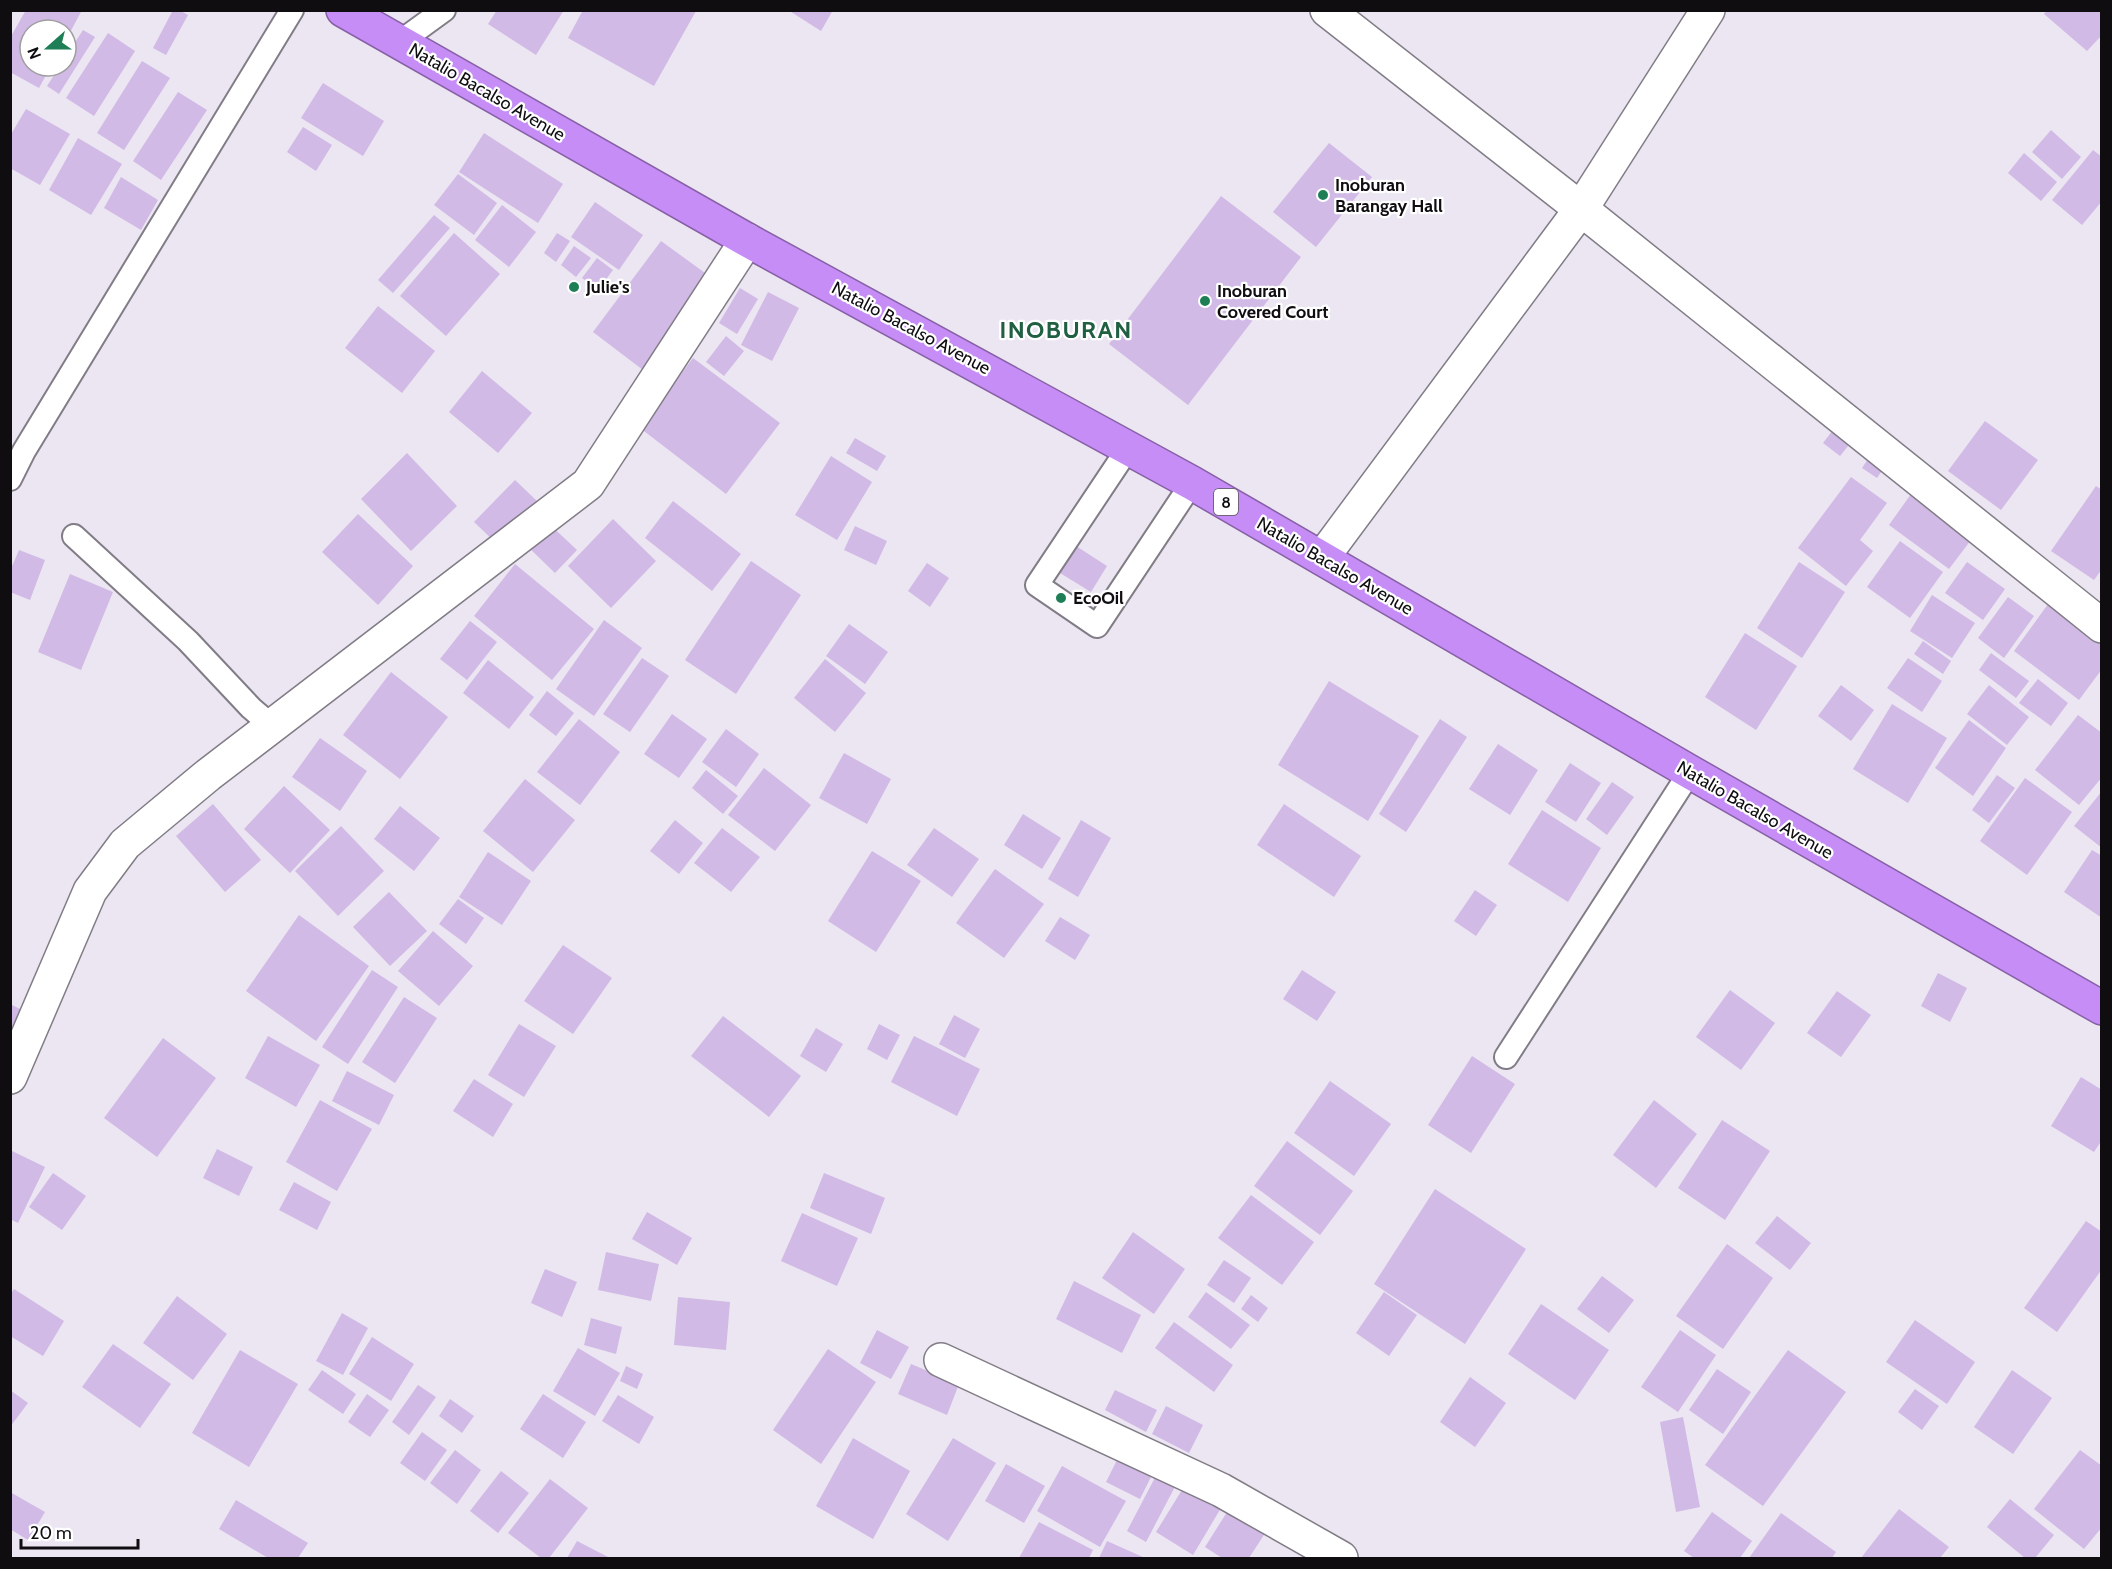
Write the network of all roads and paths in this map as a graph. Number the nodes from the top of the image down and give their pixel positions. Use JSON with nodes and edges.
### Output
{"nodes":[{"id":1,"x":292,"y":10,"type":"edge"},
{"id":2,"x":343,"y":10,"type":"edge"},
{"id":3,"x":444,"y":10,"type":"edge"},
{"id":4,"x":1327,"y":10,"type":"edge"},
{"id":5,"x":1708,"y":10,"type":"edge"},
{"id":6,"x":400,"y":42,"type":"junction"},
{"id":7,"x":1581,"y":209,"type":"junction"},
{"id":8,"x":747,"y":240,"type":"junction"},
{"id":9,"x":1129,"y":447,"type":"junction"},
{"id":10,"x":17,"y":448,"type":"edge"},
{"id":11,"x":10,"y":479,"type":"edge"},
{"id":12,"x":1192,"y":483,"type":"junction"},
{"id":13,"x":74,"y":536,"type":"dead end"},
{"id":14,"x":1322,"y":558,"type":"junction"},
{"id":15,"x":2102,"y":626,"type":"edge"},
{"id":16,"x":272,"y":726,"type":"junction"},
{"id":17,"x":1690,"y":772,"type":"junction"},
{"id":18,"x":2102,"y":1008,"type":"edge"},
{"id":19,"x":1506,"y":1057,"type":"dead end"},
{"id":20,"x":10,"y":1077,"type":"edge"},
{"id":21,"x":941,"y":1360,"type":"dead end"},
{"id":22,"x":1341,"y":1558,"type":"edge"}],
"edges":[{"from":1,"to":10,"type":"lane"},
{"from":2,"to":6,"type":"highway","name":"Natalio Bacalso Avenue","number":"8"},
{"from":3,"to":6,"type":"lane"},
{"from":4,"to":7,"type":"street"},
{"from":5,"to":7,"type":"street"},
{"from":6,"to":8,"type":"highway","name":"Natalio Bacalso Avenue","number":"8"},
{"from":7,"to":14,"type":"street"},
{"from":7,"to":15,"type":"street"},
{"from":8,"to":9,"type":"highway","name":"Natalio Bacalso Avenue","number":"8"},
{"from":8,"to":16,"type":"street"},
{"from":9,"to":12,"type":"highway","name":"Natalio Bacalso Avenue","number":"8"},
{"from":9,"to":12,"type":"lane"},
{"from":10,"to":11,"type":"lane"},
{"from":12,"to":14,"type":"highway","name":"Natalio Bacalso Avenue","number":"8"},
{"from":13,"to":16,"type":"lane"},
{"from":14,"to":17,"type":"highway","name":"Natalio Bacalso Avenue","number":"8"},
{"from":16,"to":20,"type":"street"},
{"from":17,"to":18,"type":"highway","name":"Natalio Bacalso Avenue","number":"8"},
{"from":17,"to":19,"type":"lane"},
{"from":21,"to":22,"type":"street"}]}
